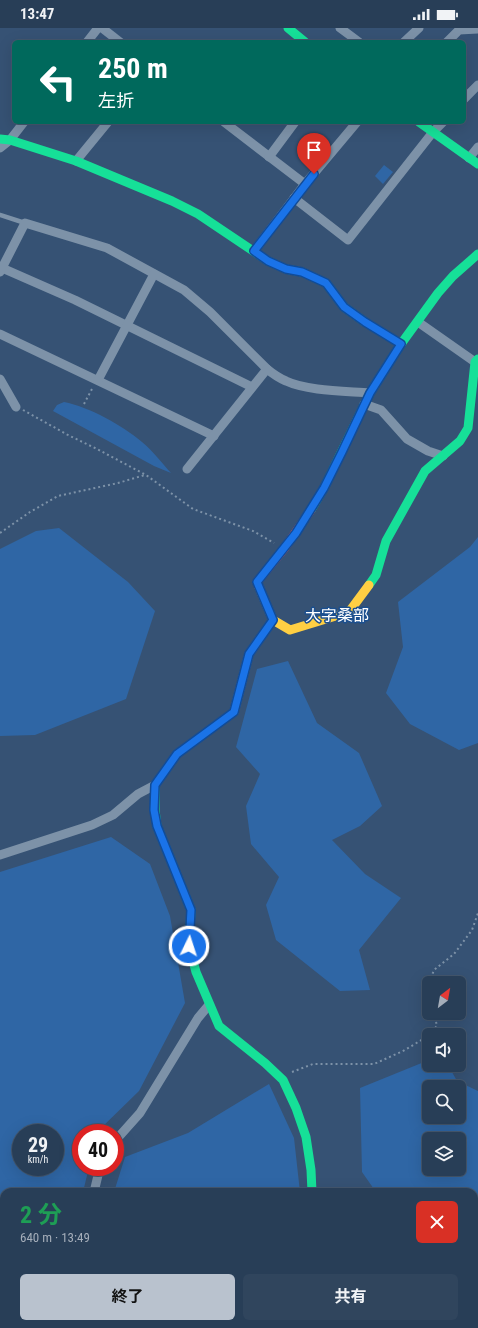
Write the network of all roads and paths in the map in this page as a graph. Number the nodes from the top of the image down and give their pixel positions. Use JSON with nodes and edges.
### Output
{"nodes":[{"id":1,"x":98,"y":28,"type":"edge"},
{"id":2,"x":102,"y":28,"type":"edge"},
{"id":3,"x":288,"y":28,"type":"edge"},
{"id":4,"x":419,"y":28,"type":"edge"},
{"id":5,"x":344,"y":29,"type":"edge"},
{"id":6,"x":478,"y":29,"type":"edge"},
{"id":7,"x":89,"y":40,"type":"edge"},
{"id":8,"x":117,"y":40,"type":"edge"},
{"id":9,"x":303,"y":40,"type":"edge"},
{"id":10,"x":358,"y":40,"type":"edge"},
{"id":11,"x":406,"y":40,"type":"edge"},
{"id":12,"x":449,"y":40,"type":"edge"},
{"id":13,"x":478,"y":85,"type":"edge"},
{"id":14,"x":466,"y":97,"type":"edge"},
{"id":15,"x":22,"y":124,"type":"edge"},
{"id":16,"x":106,"y":124,"type":"edge"},
{"id":17,"x":227,"y":124,"type":"edge"},
{"id":18,"x":294,"y":124,"type":"edge"},
{"id":19,"x":355,"y":124,"type":"edge"},
{"id":20,"x":422,"y":124,"type":"edge"},
{"id":21,"x":441,"y":124,"type":"edge"},
{"id":22,"x":433,"y":132,"type":"junction"},
{"id":23,"x":0,"y":139,"type":"edge"},
{"id":24,"x":10,"y":140,"type":"junction"},
{"id":25,"x":478,"y":147,"type":"edge"},
{"id":26,"x":0,"y":148,"type":"edge"},
{"id":27,"x":269,"y":157,"type":"junction"},
{"id":28,"x":469,"y":158,"type":"junction"},
{"id":29,"x":76,"y":161,"type":"junction"},
{"id":30,"x":478,"y":164,"type":"edge"},
{"id":31,"x":305,"y":184,"type":"junction"},
{"id":32,"x":294,"y":198,"type":"junction"},
{"id":33,"x":0,"y":215,"type":"edge"},
{"id":34,"x":25,"y":222,"type":"junction"},
{"id":35,"x":254,"y":251,"type":"junction"},
{"id":36,"x":478,"y":254,"type":"edge"},
{"id":37,"x":1,"y":269,"type":"edge"},
{"id":38,"x":154,"y":274,"type":"junction"},
{"id":39,"x":418,"y":322,"type":"junction"},
{"id":40,"x":126,"y":325,"type":"junction"},
{"id":41,"x":0,"y":334,"type":"edge"},
{"id":42,"x":401,"y":344,"type":"junction"},
{"id":43,"x":477,"y":361,"type":"edge"},
{"id":44,"x":267,"y":369,"type":"junction"},
{"id":45,"x":0,"y":379,"type":"edge"},
{"id":46,"x":98,"y":380,"type":"junction"},
{"id":47,"x":252,"y":387,"type":"junction"},
{"id":48,"x":370,"y":393,"type":"junction"},
{"id":49,"x":84,"y":404,"type":"dead end"},
{"id":50,"x":364,"y":404,"type":"junction"},
{"id":51,"x":16,"y":406,"type":"joint"},
{"id":52,"x":474,"y":408,"type":"edge"},
{"id":53,"x":214,"y":436,"type":"junction"},
{"id":54,"x":443,"y":456,"type":"junction"},
{"id":55,"x":187,"y":469,"type":"dead end"},
{"id":56,"x":146,"y":475,"type":"junction"},
{"id":57,"x":0,"y":533,"type":"edge"},
{"id":58,"x":284,"y":549,"type":"junction"},
{"id":59,"x":273,"y":620,"type":"junction"},
{"id":60,"x":155,"y":785,"type":"junction"},
{"id":61,"x":0,"y":855,"type":"edge"},
{"id":62,"x":478,"y":913,"type":"edge"},
{"id":63,"x":432,"y":976,"type":"edge"},
{"id":64,"x":209,"y":1005,"type":"junction"},
{"id":65,"x":436,"y":1020,"type":"edge"},
{"id":66,"x":279,"y":1077,"type":"junction"},
{"id":67,"x":124,"y":1131,"type":"edge"},
{"id":68,"x":98,"y":1176,"type":"edge"},
{"id":69,"x":95,"y":1188,"type":"edge"},
{"id":70,"x":312,"y":1188,"type":"edge"}],
"edges":[{"from":1,"to":7,"type":"street"},
{"from":2,"to":8,"type":"street"},
{"from":3,"to":9,"type":"street"},
{"from":4,"to":11,"type":"street"},
{"from":5,"to":10,"type":"street"},
{"from":6,"to":12,"type":"street"},
{"from":13,"to":14,"type":"street"},
{"from":15,"to":24,"type":"street"},
{"from":16,"to":29,"type":"street"},
{"from":17,"to":27,"type":"street"},
{"from":18,"to":27,"type":"street"},
{"from":19,"to":31,"type":"street"},
{"from":20,"to":22,"type":"street"},
{"from":21,"to":22,"type":"street"},
{"from":22,"to":28,"type":"street"},
{"from":22,"to":32,"type":"street"},
{"from":23,"to":24,"type":"street"},
{"from":24,"to":26,"type":"street"},
{"from":24,"to":29,"type":"street"},
{"from":25,"to":28,"type":"street"},
{"from":27,"to":31,"type":"street"},
{"from":28,"to":30,"type":"street"},
{"from":29,"to":35,"type":"street"},
{"from":31,"to":32,"type":"street"},
{"from":32,"to":35,"type":"street"},
{"from":33,"to":34,"type":"lane"},
{"from":34,"to":37,"type":"street"},
{"from":34,"to":38,"type":"street"},
{"from":35,"to":42,"type":"street"},
{"from":36,"to":39,"type":"street"},
{"from":37,"to":40,"type":"street"},
{"from":38,"to":40,"type":"street"},
{"from":38,"to":44,"type":"street"},
{"from":39,"to":42,"type":"street"},
{"from":39,"to":43,"type":"street"},
{"from":40,"to":46,"type":"street"},
{"from":40,"to":47,"type":"street"},
{"from":41,"to":46,"type":"street"},
{"from":42,"to":48,"type":"street"},
{"from":43,"to":52,"type":"street"},
{"from":44,"to":47,"type":"street"},
{"from":44,"to":48,"type":"street"},
{"from":45,"to":51,"type":"street"},
{"from":46,"to":49,"type":"path"},
{"from":46,"to":53,"type":"street"},
{"from":47,"to":53,"type":"street"},
{"from":48,"to":50,"type":"street"},
{"from":50,"to":54,"type":"street"},
{"from":50,"to":58,"type":"street"},
{"from":51,"to":56,"type":"path"},
{"from":52,"to":54,"type":"street"},
{"from":53,"to":55,"type":"street"},
{"from":54,"to":59,"type":"street"},
{"from":56,"to":57,"type":"path"},
{"from":56,"to":58,"type":"path"},
{"from":58,"to":59,"type":"street"},
{"from":59,"to":60,"type":"street"},
{"from":60,"to":61,"type":"street"},
{"from":60,"to":64,"type":"street"},
{"from":62,"to":63,"type":"path"},
{"from":64,"to":66,"type":"street"},
{"from":64,"to":67,"type":"street"},
{"from":65,"to":66,"type":"path"},
{"from":66,"to":70,"type":"street"},
{"from":68,"to":69,"type":"street"}]}
